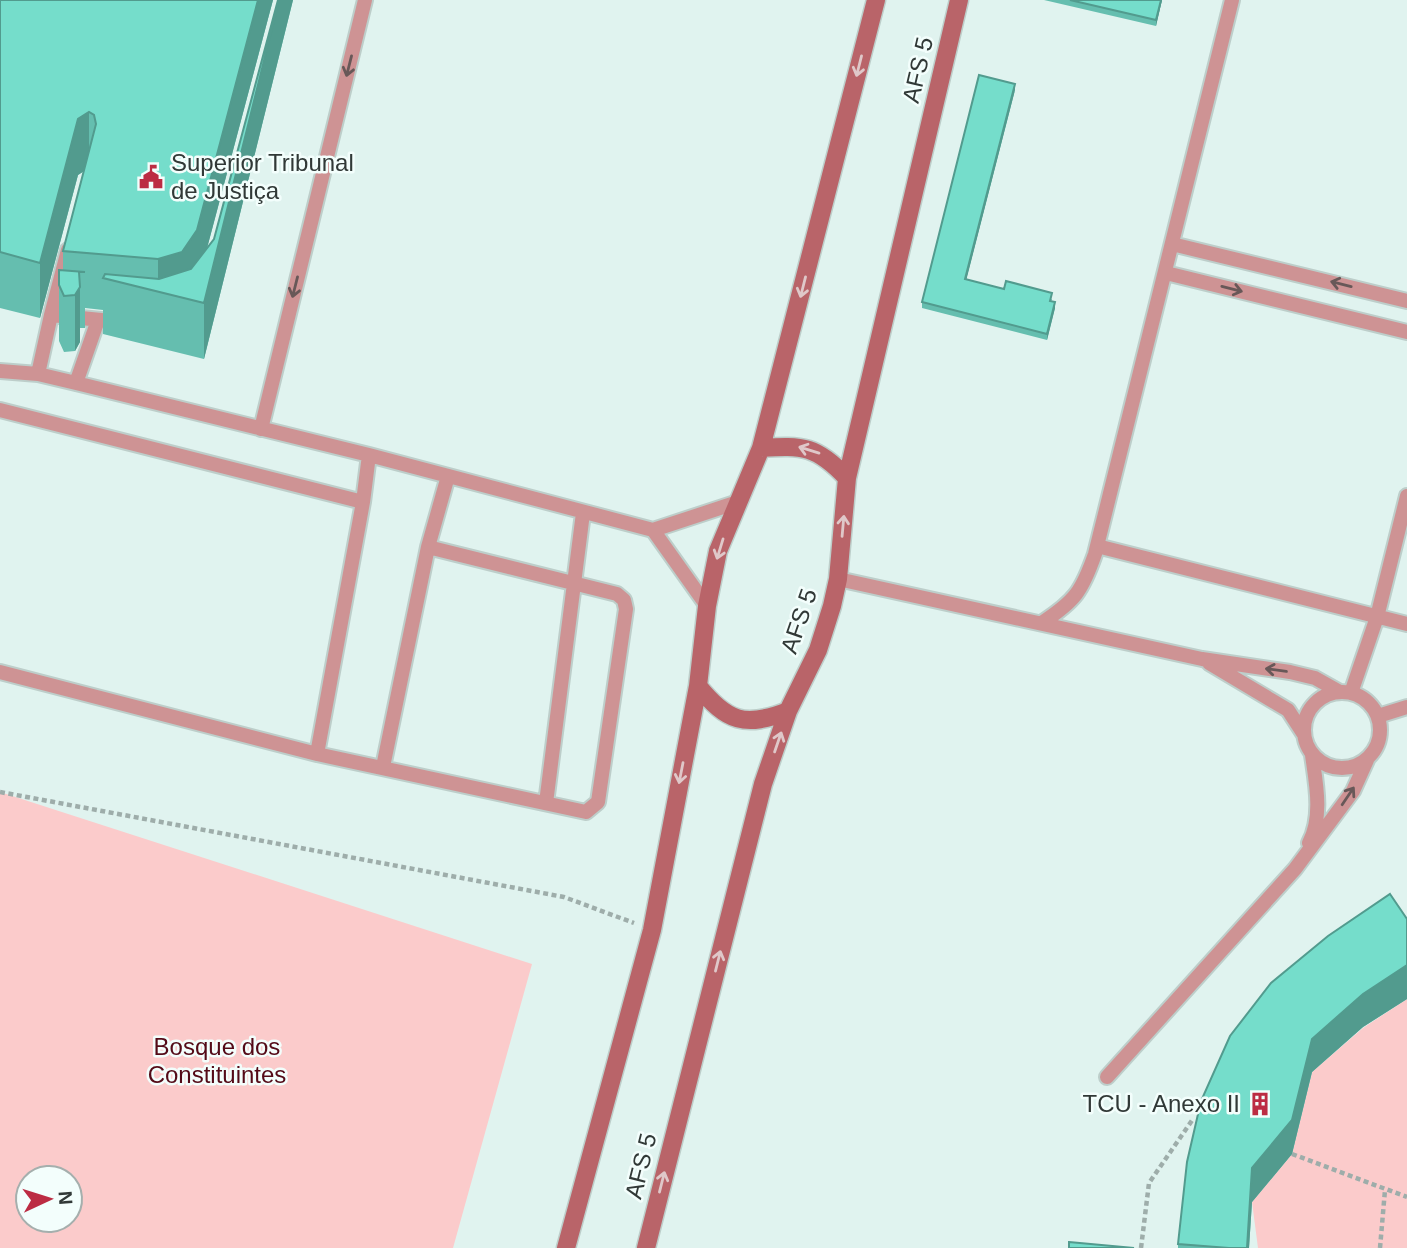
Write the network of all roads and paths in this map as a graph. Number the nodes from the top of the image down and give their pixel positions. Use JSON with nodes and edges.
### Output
{"nodes":[{"id":1,"x":365,"y":0,"type":"edge"},
{"id":2,"x":876,"y":0,"type":"edge"},
{"id":3,"x":959,"y":0,"type":"edge"},
{"id":4,"x":1232,"y":0,"type":"edge"},
{"id":5,"x":70,"y":240,"type":"edge"},
{"id":6,"x":1172,"y":244,"type":"junction"},
{"id":7,"x":1166,"y":273,"type":"junction"},
{"id":8,"x":1407,"y":300,"type":"edge"},
{"id":9,"x":51,"y":315,"type":"junction"},
{"id":10,"x":99,"y":320,"type":"junction"},
{"id":11,"x":135,"y":323,"type":"dead end"},
{"id":12,"x":1407,"y":332,"type":"edge"},
{"id":13,"x":0,"y":371,"type":"edge"},
{"id":14,"x":38,"y":374,"type":"junction"},
{"id":15,"x":76,"y":383,"type":"junction"},
{"id":16,"x":0,"y":410,"type":"edge"},
{"id":17,"x":261,"y":429,"type":"junction"},
{"id":18,"x":761,"y":448,"type":"junction"},
{"id":19,"x":369,"y":454,"type":"junction"},
{"id":20,"x":448,"y":476,"type":"junction"},
{"id":21,"x":847,"y":478,"type":"junction"},
{"id":22,"x":1407,"y":496,"type":"edge"},
{"id":23,"x":363,"y":502,"type":"junction"},
{"id":24,"x":738,"y":502,"type":"junction"},
{"id":25,"x":583,"y":513,"type":"junction"},
{"id":26,"x":653,"y":530,"type":"junction"},
{"id":27,"x":428,"y":547,"type":"junction"},
{"id":28,"x":1097,"y":547,"type":"junction"},
{"id":29,"x":838,"y":579,"type":"junction"},
{"id":30,"x":571,"y":585,"type":"junction"},
{"id":31,"x":707,"y":606,"type":"junction"},
{"id":32,"x":1377,"y":617,"type":"junction"},
{"id":33,"x":1043,"y":622,"type":"junction"},
{"id":34,"x":1407,"y":624,"type":"edge"},
{"id":35,"x":1202,"y":659,"type":"junction"},
{"id":36,"x":0,"y":672,"type":"edge"},
{"id":37,"x":698,"y":686,"type":"junction"},
{"id":38,"x":1345,"y":692,"type":"junction"},
{"id":39,"x":1407,"y":707,"type":"edge"},
{"id":40,"x":788,"y":711,"type":"junction"},
{"id":41,"x":1378,"y":716,"type":"junction"},
{"id":42,"x":1303,"y":733,"type":"junction"},
{"id":43,"x":317,"y":754,"type":"junction"},
{"id":44,"x":1312,"y":755,"type":"junction"},
{"id":45,"x":1367,"y":760,"type":"junction"},
{"id":46,"x":383,"y":767,"type":"junction"},
{"id":47,"x":0,"y":792,"type":"edge"},
{"id":48,"x":546,"y":803,"type":"junction"},
{"id":49,"x":1295,"y":869,"type":"junction"},
{"id":50,"x":652,"y":930,"type":"junction"},
{"id":51,"x":1107,"y":1077,"type":"dead end"},
{"id":52,"x":1193,"y":1119,"type":"dead end"},
{"id":53,"x":1292,"y":1154,"type":"edge"},
{"id":54,"x":1385,"y":1190,"type":"junction"},
{"id":55,"x":1407,"y":1198,"type":"edge"},
{"id":56,"x":566,"y":1248,"type":"edge"},
{"id":57,"x":646,"y":1248,"type":"edge"},
{"id":58,"x":1141,"y":1248,"type":"edge"},
{"id":59,"x":1380,"y":1248,"type":"edge"}],
"edges":[{"from":1,"to":17,"type":"lane","one_way":true},
{"from":2,"to":18,"type":"main road","name":"AFS 5","one_way":true},
{"from":3,"to":21,"type":"main road","name":"AFS 5"},
{"from":4,"to":6,"type":"lane"},
{"from":5,"to":9,"type":"lane"},
{"from":6,"to":7,"type":"lane"},
{"from":8,"to":6,"type":"lane","one_way":true},
{"from":7,"to":12,"type":"lane","one_way":true},
{"from":7,"to":28,"type":"lane"},
{"from":9,"to":10,"type":"lane"},
{"from":9,"to":14,"type":"lane"},
{"from":10,"to":11,"type":"lane"},
{"from":10,"to":15,"type":"lane"},
{"from":13,"to":14,"type":"lane"},
{"from":14,"to":15,"type":"lane"},
{"from":15,"to":17,"type":"lane"},
{"from":16,"to":23,"type":"lane"},
{"from":17,"to":19,"type":"lane"},
{"from":21,"to":18,"type":"main road","one_way":true},
{"from":18,"to":24,"type":"main road","name":"AFS 5"},
{"from":19,"to":20,"type":"lane"},
{"from":19,"to":23,"type":"lane"},
{"from":20,"to":25,"type":"lane"},
{"from":20,"to":27,"type":"lane"},
{"from":29,"to":21,"type":"main road","name":"AFS 5","one_way":true},
{"from":22,"to":32,"type":"lane"},
{"from":23,"to":43,"type":"lane"},
{"from":24,"to":26,"type":"lane"},
{"from":24,"to":31,"type":"main road","name":"AFS 5","one_way":true},
{"from":25,"to":26,"type":"lane"},
{"from":25,"to":30,"type":"lane"},
{"from":26,"to":31,"type":"lane"},
{"from":27,"to":30,"type":"lane"},
{"from":27,"to":46,"type":"lane"},
{"from":28,"to":32,"type":"lane"},
{"from":28,"to":33,"type":"lane"},
{"from":29,"to":33,"type":"lane"},
{"from":29,"to":40,"type":"main road","name":"AFS 5"},
{"from":30,"to":48,"type":"lane"},
{"from":30,"to":48,"type":"lane"},
{"from":31,"to":37,"type":"main road","name":"AFS 5"},
{"from":32,"to":34,"type":"lane"},
{"from":32,"to":38,"type":"lane"},
{"from":33,"to":35,"type":"lane"},
{"from":38,"to":35,"type":"lane","one_way":true},
{"from":35,"to":42,"type":"lane"},
{"from":36,"to":43,"type":"lane"},
{"from":37,"to":40,"type":"main road"},
{"from":37,"to":50,"type":"main road","name":"AFS 5","one_way":true},
{"from":38,"to":41,"type":"lane"},
{"from":38,"to":42,"type":"lane"},
{"from":39,"to":41,"type":"lane"},
{"from":57,"to":40,"type":"main road","name":"AFS 5","one_way":true},
{"from":41,"to":45,"type":"lane"},
{"from":42,"to":44,"type":"lane"},
{"from":43,"to":46,"type":"lane"},
{"from":44,"to":45,"type":"lane"},
{"from":44,"to":49,"type":"lane"},
{"from":49,"to":45,"type":"lane","one_way":true},
{"from":46,"to":48,"type":"lane"},
{"from":47,"to":50,"type":"path"},
{"from":49,"to":51,"type":"lane"},
{"from":50,"to":56,"type":"main road","name":"AFS 5"},
{"from":52,"to":58,"type":"path"},
{"from":53,"to":54,"type":"path"},
{"from":54,"to":55,"type":"path"},
{"from":54,"to":59,"type":"path"}]}
